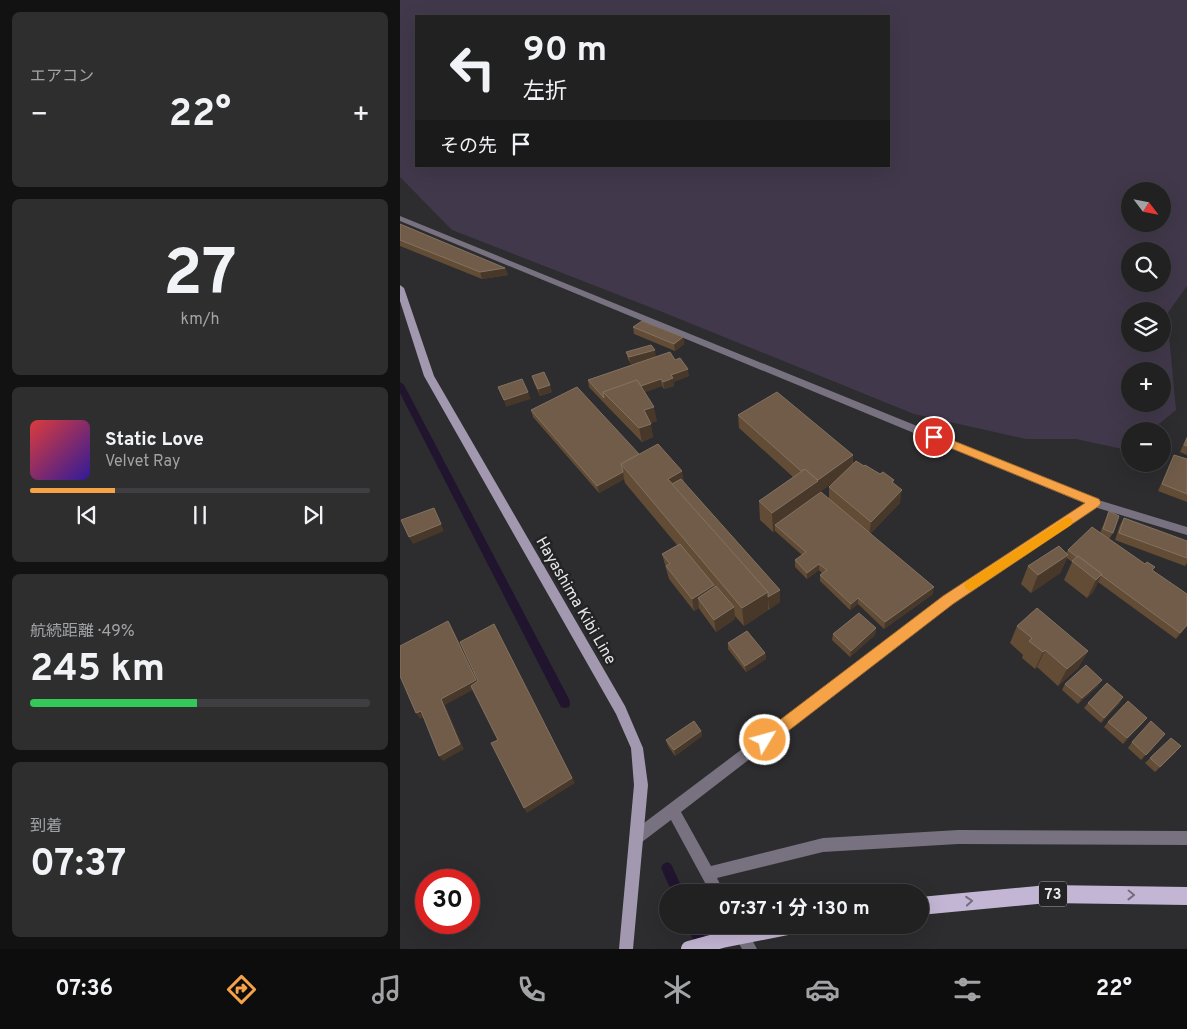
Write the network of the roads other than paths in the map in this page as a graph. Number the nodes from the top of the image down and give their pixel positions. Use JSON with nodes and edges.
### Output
{"nodes":[{"id":1,"x":400,"y":218,"type":"edge"},
{"id":2,"x":400,"y":288,"type":"edge"},
{"id":3,"x":1095,"y":503,"type":"junction"},
{"id":4,"x":1187,"y":531,"type":"edge"},
{"id":5,"x":673,"y":810,"type":"junction"},
{"id":6,"x":637,"y":837,"type":"junction"},
{"id":7,"x":1187,"y":838,"type":"edge"},
{"id":8,"x":706,"y":874,"type":"junction"},
{"id":9,"x":712,"y":884,"type":"edge"},
{"id":10,"x":1187,"y":896,"type":"edge"},
{"id":11,"x":929,"y":905,"type":"edge"},
{"id":12,"x":741,"y":934,"type":"edge"},
{"id":13,"x":752,"y":934,"type":"edge"},
{"id":14,"x":626,"y":949,"type":"edge"},
{"id":15,"x":689,"y":949,"type":"edge"},
{"id":16,"x":750,"y":949,"type":"edge"}],
"edges":[{"from":1,"to":3,"type":"street"},
{"from":2,"to":6,"type":"main road","name":"Hayashima Kibi Line"},
{"from":3,"to":4,"type":"street"},
{"from":3,"to":5,"type":"street"},
{"from":5,"to":6,"type":"street"},
{"from":5,"to":8,"type":"street"},
{"from":6,"to":14,"type":"main road","name":"Hayashima Kibi Line"},
{"from":7,"to":8,"type":"street"},
{"from":8,"to":9,"type":"street"},
{"from":11,"to":10,"type":"main road","number":"73","one_way":true},
{"from":12,"to":16,"type":"street"},
{"from":13,"to":15,"type":"main road","bridge":true}]}
